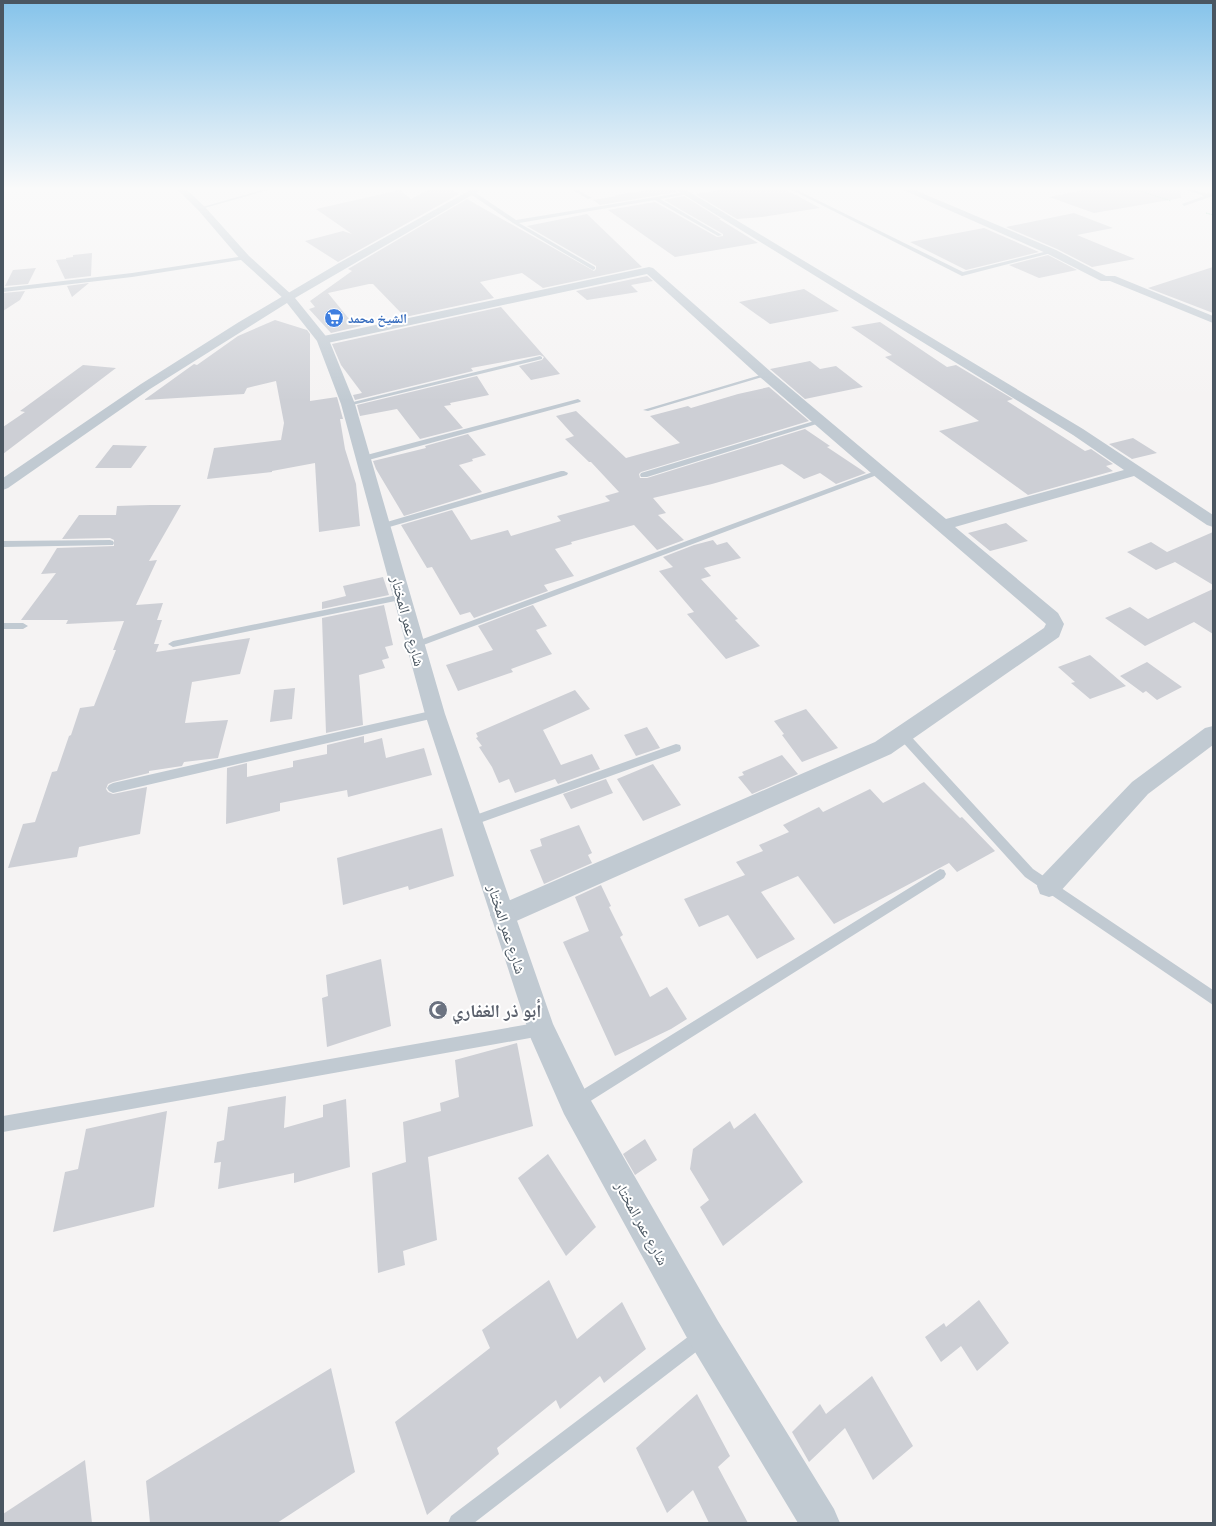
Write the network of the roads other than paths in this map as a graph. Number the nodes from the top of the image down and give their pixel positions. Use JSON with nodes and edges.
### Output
{"nodes":[{"id":1,"x":237,"y":259,"type":"edge"},
{"id":2,"x":246,"y":259,"type":"edge"},
{"id":3,"x":354,"y":259,"type":"edge"},
{"id":4,"x":578,"y":259,"type":"edge"},
{"id":5,"x":795,"y":259,"type":"edge"},
{"id":6,"x":932,"y":259,"type":"edge"},
{"id":7,"x":1022,"y":259,"type":"edge"},
{"id":8,"x":1066,"y":259,"type":"edge"},
{"id":9,"x":593,"y":268,"type":"dead end"},
{"id":10,"x":3,"y":290,"type":"edge"},
{"id":11,"x":288,"y":297,"type":"junction"},
{"id":12,"x":1213,"y":320,"type":"edge"},
{"id":13,"x":323,"y":340,"type":"junction"},
{"id":14,"x":540,"y":358,"type":"dead end"},
{"id":15,"x":766,"y":375,"type":"junction"},
{"id":16,"x":578,"y":401,"type":"dead end"},
{"id":17,"x":348,"y":404,"type":"junction"},
{"id":18,"x":646,"y":410,"type":"dead end"},
{"id":19,"x":821,"y":421,"type":"junction"},
{"id":20,"x":362,"y":458,"type":"junction"},
{"id":21,"x":1136,"y":471,"type":"junction"},
{"id":22,"x":881,"y":472,"type":"junction"},
{"id":23,"x":564,"y":473,"type":"dead end"},
{"id":24,"x":644,"y":475,"type":"dead end"},
{"id":25,"x":3,"y":485,"type":"edge"},
{"id":26,"x":1213,"y":522,"type":"edge"},
{"id":27,"x":943,"y":525,"type":"junction"},
{"id":28,"x":383,"y":526,"type":"junction"},
{"id":29,"x":110,"y":543,"type":"dead end"},
{"id":30,"x":3,"y":544,"type":"edge"},
{"id":31,"x":402,"y":597,"type":"junction"},
{"id":32,"x":3,"y":626,"type":"edge"},
{"id":33,"x":23,"y":626,"type":"dead end"},
{"id":34,"x":173,"y":644,"type":"dead end"},
{"id":35,"x":415,"y":645,"type":"junction"},
{"id":36,"x":435,"y":714,"type":"junction"},
{"id":37,"x":902,"y":734,"type":"junction"},
{"id":38,"x":1213,"y":734,"type":"edge"},
{"id":39,"x":676,"y":748,"type":"dead end"},
{"id":40,"x":113,"y":788,"type":"dead end"},
{"id":41,"x":471,"y":821,"type":"junction"},
{"id":42,"x":940,"y":874,"type":"dead end"},
{"id":43,"x":1049,"y":886,"type":"junction"},
{"id":44,"x":503,"y":915,"type":"junction"},
{"id":45,"x":1213,"y":998,"type":"edge"},
{"id":46,"x":541,"y":1029,"type":"junction"},
{"id":47,"x":575,"y":1103,"type":"junction"},
{"id":48,"x":3,"y":1124,"type":"edge"},
{"id":49,"x":705,"y":1334,"type":"junction"},
{"id":50,"x":458,"y":1523,"type":"edge"},
{"id":51,"x":820,"y":1523,"type":"edge"}],
"edges":[{"from":1,"to":10,"type":"lane"},
{"from":2,"to":11,"type":"street","name":"شارع عمر المختار"},
{"from":3,"to":11,"type":"street"},
{"from":4,"to":9,"type":"lane"},
{"from":5,"to":21,"type":"street"},
{"from":6,"to":7,"type":"lane"},
{"from":8,"to":12,"type":"street"},
{"from":11,"to":13,"type":"street","name":"شارع عمر المختار"},
{"from":11,"to":25,"type":"street"},
{"from":13,"to":15,"type":"street"},
{"from":13,"to":17,"type":"street","name":"شارع عمر المختار"},
{"from":14,"to":17,"type":"lane"},
{"from":15,"to":18,"type":"lane"},
{"from":15,"to":19,"type":"street"},
{"from":16,"to":20,"type":"lane"},
{"from":17,"to":20,"type":"street","name":"شارع عمر المختار"},
{"from":19,"to":22,"type":"street"},
{"from":19,"to":24,"type":"lane"},
{"from":20,"to":28,"type":"street","name":"شارع عمر المختار"},
{"from":21,"to":26,"type":"street"},
{"from":21,"to":27,"type":"street"},
{"from":22,"to":27,"type":"street"},
{"from":22,"to":35,"type":"lane"},
{"from":23,"to":28,"type":"lane"},
{"from":27,"to":37,"type":"street"},
{"from":28,"to":31,"type":"street","name":"شارع عمر المختار"},
{"from":29,"to":30,"type":"lane"},
{"from":31,"to":34,"type":"lane"},
{"from":31,"to":35,"type":"street","name":"شارع عمر المختار"},
{"from":32,"to":33,"type":"lane"},
{"from":35,"to":36,"type":"street","name":"شارع عمر المختار"},
{"from":36,"to":40,"type":"lane"},
{"from":36,"to":41,"type":"street","name":"شارع عمر المختار"},
{"from":37,"to":43,"type":"lane"},
{"from":37,"to":44,"type":"street"},
{"from":38,"to":43,"type":"street"},
{"from":39,"to":41,"type":"lane"},
{"from":41,"to":44,"type":"street","name":"شارع عمر المختار"},
{"from":42,"to":47,"type":"lane"},
{"from":43,"to":45,"type":"lane"},
{"from":44,"to":46,"type":"street","name":"شارع عمر المختار"},
{"from":46,"to":47,"type":"street","name":"شارع عمر المختار"},
{"from":46,"to":48,"type":"lane"},
{"from":47,"to":49,"type":"street","name":"شارع عمر المختار"},
{"from":49,"to":50,"type":"lane"},
{"from":49,"to":51,"type":"street","name":"شارع عمر المختار"}]}
